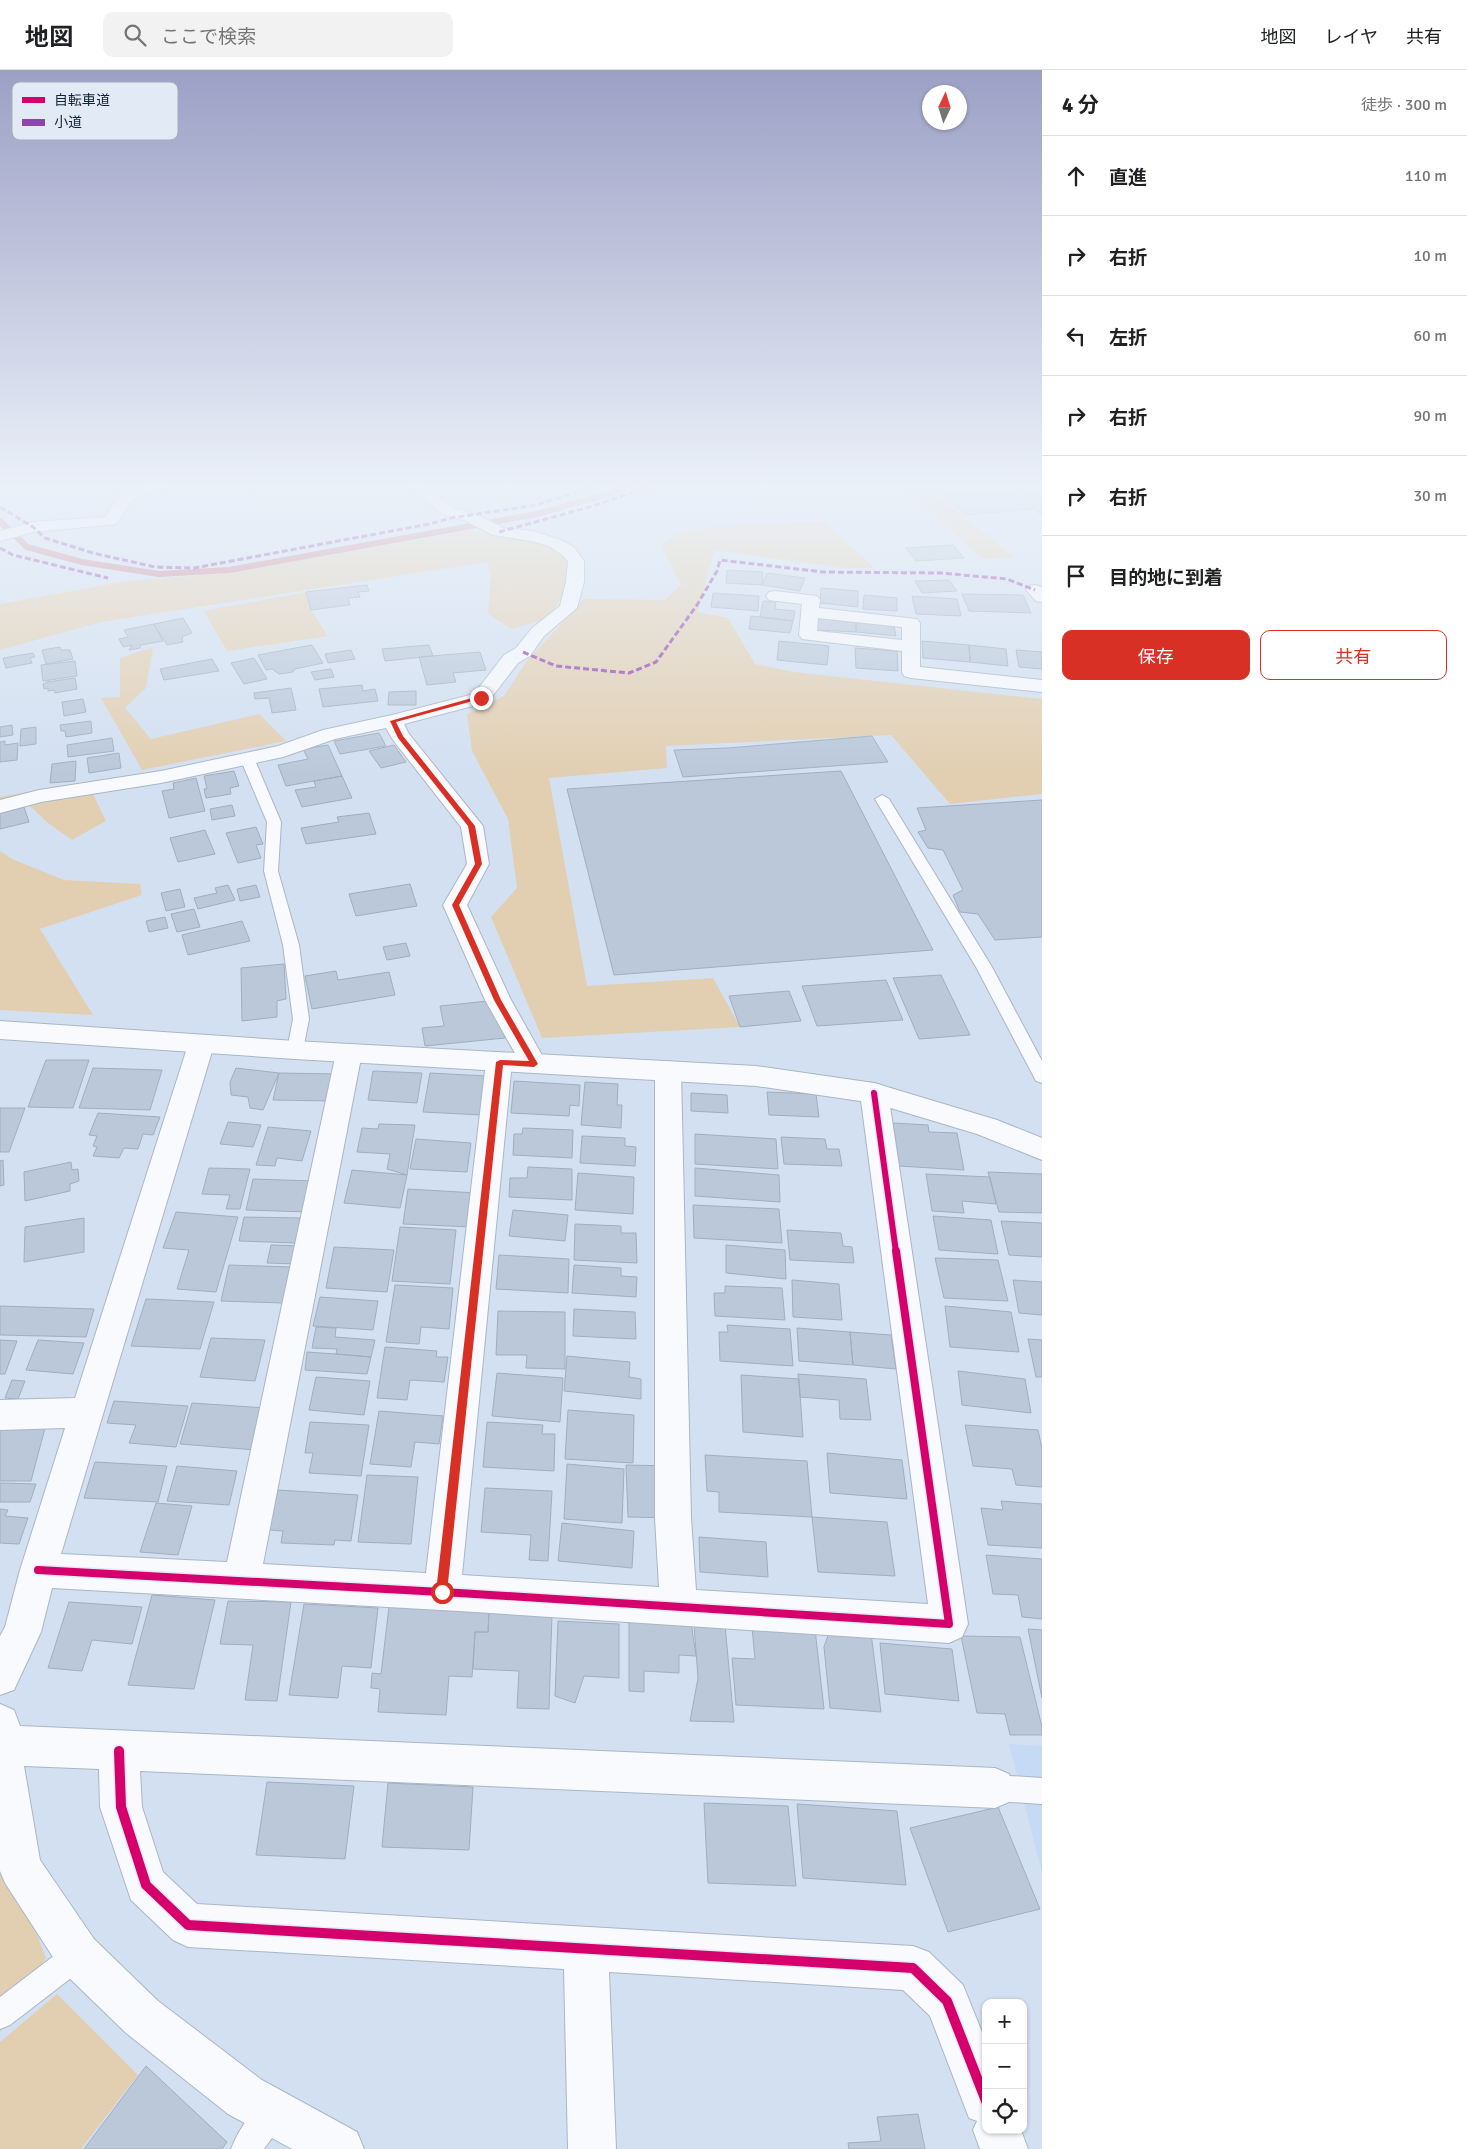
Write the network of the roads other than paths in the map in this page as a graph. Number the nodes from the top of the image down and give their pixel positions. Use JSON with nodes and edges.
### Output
{"nodes":[{"id":1,"x":575,"y":581,"type":"edge"},
{"id":2,"x":775,"y":596,"type":"dead end"},
{"id":3,"x":1042,"y":686,"type":"edge"},
{"id":4,"x":393,"y":721,"type":"junction"},
{"id":5,"x":247,"y":758,"type":"junction"},
{"id":6,"x":882,"y":799,"type":"dead end"},
{"id":7,"x":0,"y":808,"type":"edge"},
{"id":8,"x":0,"y":1030,"type":"edge"},
{"id":9,"x":201,"y":1045,"type":"junction"},
{"id":10,"x":295,"y":1050,"type":"junction"},
{"id":11,"x":349,"y":1054,"type":"junction"},
{"id":12,"x":500,"y":1062,"type":"junction"},
{"id":13,"x":534,"y":1064,"type":"junction"},
{"id":14,"x":668,"y":1071,"type":"junction"},
{"id":15,"x":1042,"y":1077,"type":"edge"},
{"id":16,"x":874,"y":1093,"type":"junction"},
{"id":17,"x":1042,"y":1149,"type":"edge"},
{"id":18,"x":86,"y":1412,"type":"junction"},
{"id":19,"x":0,"y":1415,"type":"edge"},
{"id":20,"x":38,"y":1570,"type":"junction"},
{"id":21,"x":241,"y":1581,"type":"junction"},
{"id":22,"x":442,"y":1592,"type":"junction"},
{"id":23,"x":680,"y":1606,"type":"junction"},
{"id":24,"x":0,"y":1676,"type":"edge"},
{"id":25,"x":0,"y":1724,"type":"edge"},
{"id":26,"x":0,"y":1745,"type":"edge"},
{"id":27,"x":119,"y":1751,"type":"junction"},
{"id":28,"x":995,"y":1788,"type":"joint"},
{"id":29,"x":1042,"y":1791,"type":"edge"},
{"id":30,"x":586,"y":1948,"type":"junction"},
{"id":31,"x":78,"y":1955,"type":"junction"},
{"id":32,"x":0,"y":2015,"type":"edge"},
{"id":33,"x":982,"y":2091,"type":"edge"},
{"id":34,"x":271,"y":2113,"type":"junction"},
{"id":35,"x":998,"y":2134,"type":"edge"},
{"id":36,"x":246,"y":2149,"type":"edge"},
{"id":37,"x":340,"y":2149,"type":"edge"},
{"id":38,"x":592,"y":2149,"type":"edge"},
{"id":39,"x":1004,"y":2149,"type":"edge"}],
"edges":[{"from":1,"to":4,"type":"street"},
{"from":2,"to":3,"type":"street"},
{"from":4,"to":5,"type":"street"},
{"from":4,"to":13,"type":"street"},
{"from":5,"to":7,"type":"street"},
{"from":5,"to":10,"type":"lane"},
{"from":6,"to":15,"type":"lane"},
{"from":8,"to":9,"type":"street"},
{"from":9,"to":10,"type":"street"},
{"from":9,"to":18,"type":"street"},
{"from":10,"to":11,"type":"street"},
{"from":11,"to":12,"type":"street"},
{"from":11,"to":21,"type":"street"},
{"from":12,"to":13,"type":"street"},
{"from":12,"to":22,"type":"street"},
{"from":13,"to":14,"type":"street"},
{"from":14,"to":16,"type":"street"},
{"from":14,"to":23,"type":"street"},
{"from":16,"to":17,"type":"street"},
{"from":16,"to":23,"type":"street"},
{"from":18,"to":19,"type":"street"},
{"from":18,"to":20,"type":"street"},
{"from":20,"to":21,"type":"street"},
{"from":20,"to":24,"type":"street"},
{"from":21,"to":22,"type":"street"},
{"from":22,"to":23,"type":"street"},
{"from":25,"to":26,"type":"street"},
{"from":26,"to":27,"type":"street"},
{"from":26,"to":31,"type":"street"},
{"from":27,"to":28,"type":"street"},
{"from":27,"to":30,"type":"street"},
{"from":28,"to":29,"type":"lane"},
{"from":30,"to":33,"type":"street"},
{"from":30,"to":38,"type":"street"},
{"from":31,"to":32,"type":"lane"},
{"from":31,"to":34,"type":"street"},
{"from":34,"to":36,"type":"lane"},
{"from":34,"to":37,"type":"street"},
{"from":35,"to":39,"type":"street"}]}
